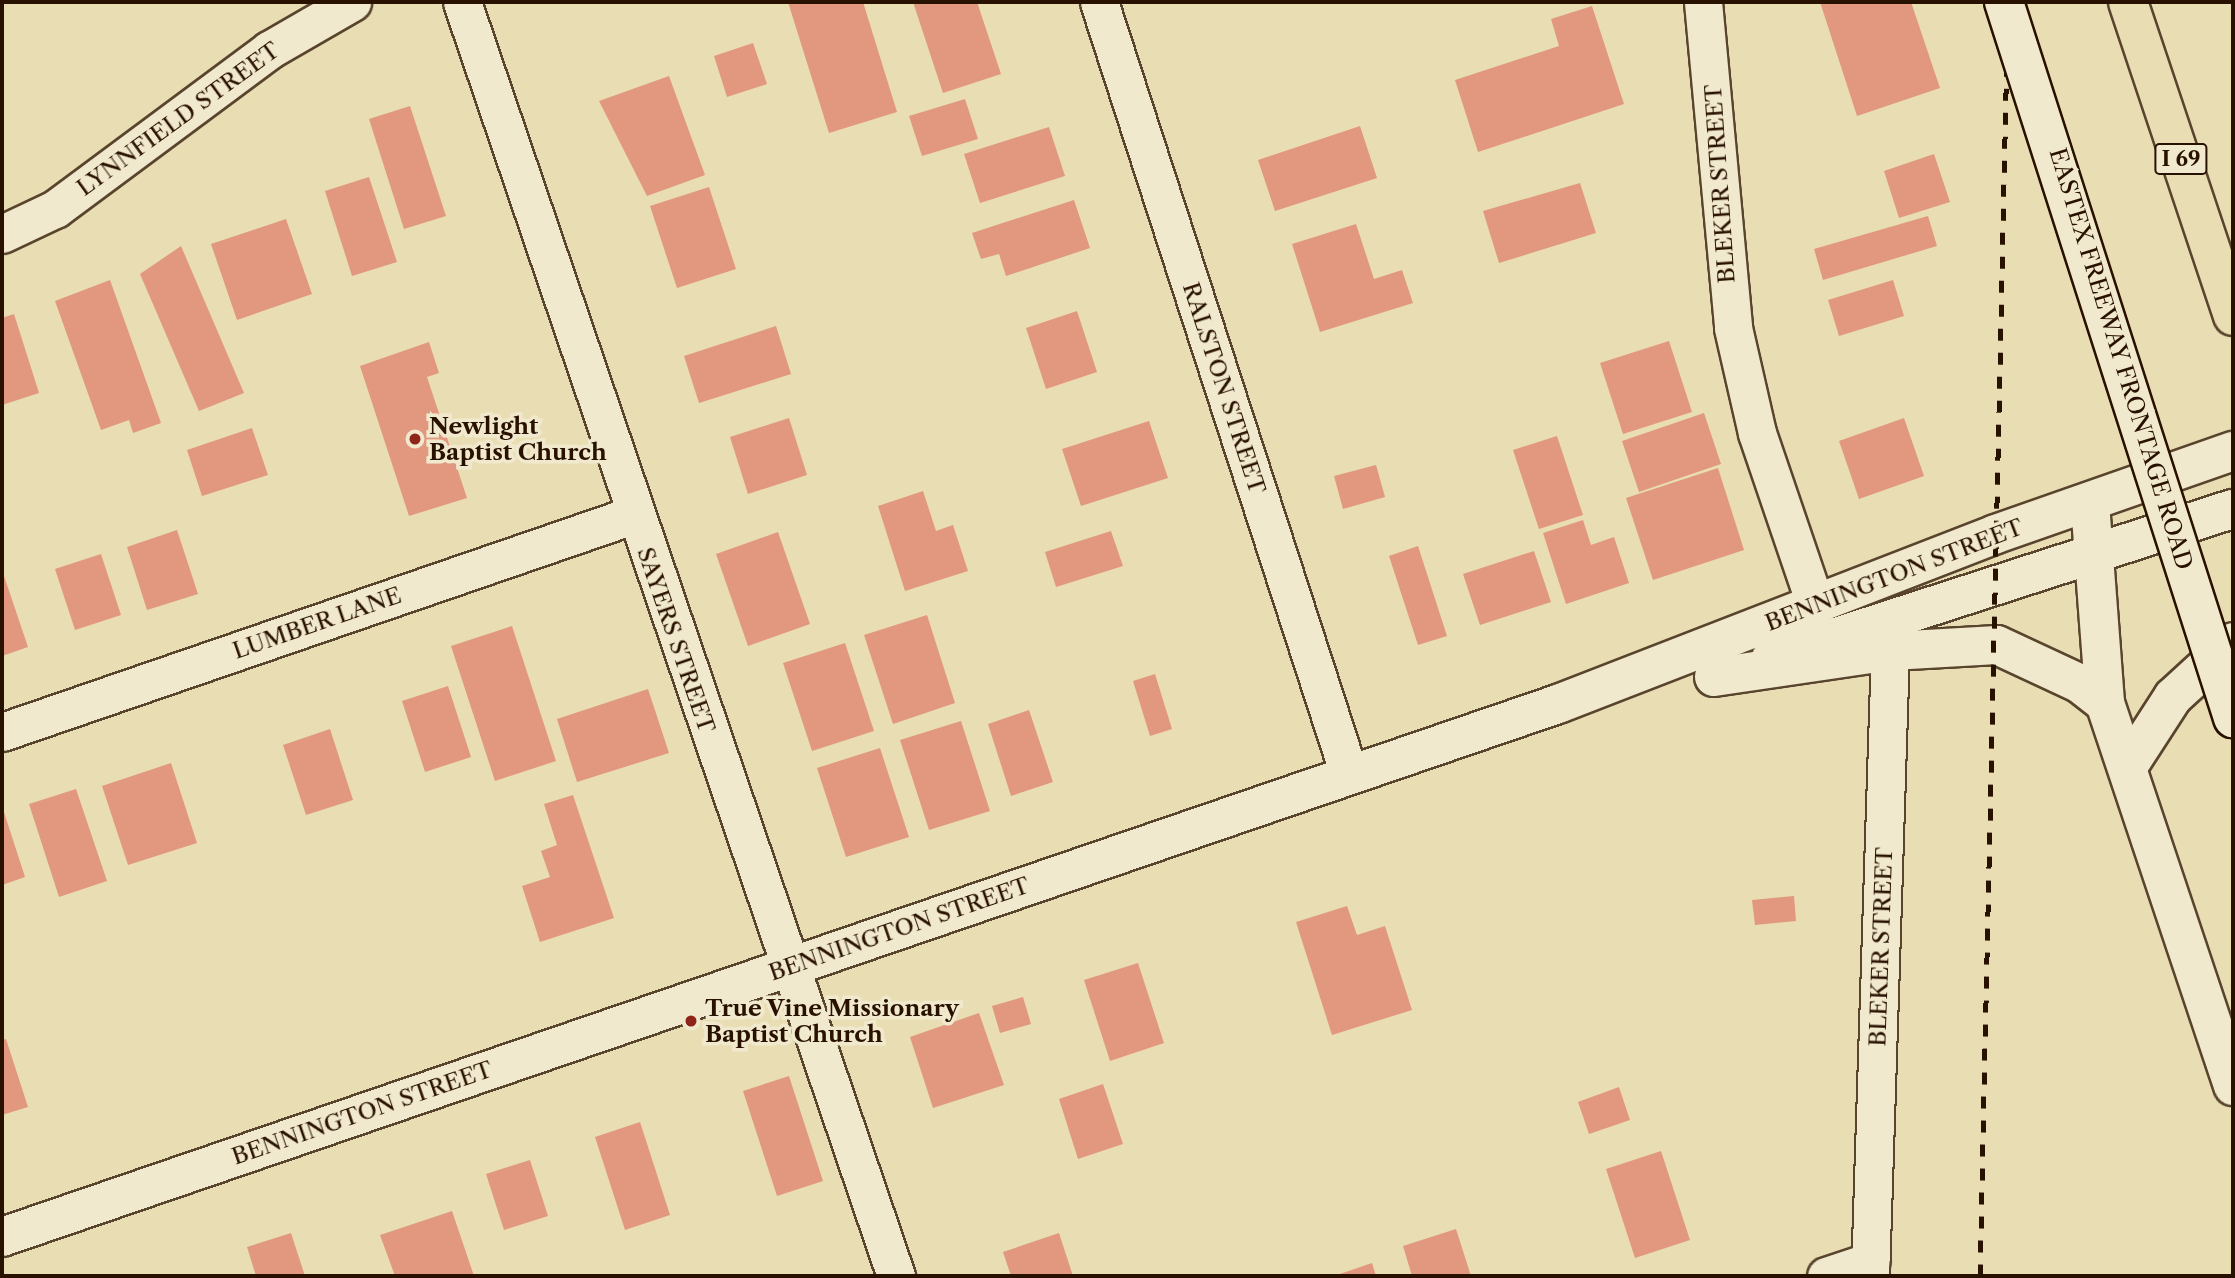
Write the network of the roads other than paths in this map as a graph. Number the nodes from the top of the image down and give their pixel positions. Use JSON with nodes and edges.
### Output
{"nodes":[{"id":1,"x":352,"y":2,"type":"edge"},
{"id":2,"x":462,"y":2,"type":"edge"},
{"id":3,"x":1098,"y":2,"type":"edge"},
{"id":4,"x":1703,"y":2,"type":"edge"},
{"id":5,"x":2004,"y":2,"type":"edge"},
{"id":6,"x":2128,"y":2,"type":"edge"},
{"id":7,"x":2,"y":234,"type":"edge"},
{"id":8,"x":2233,"y":316,"type":"edge"},
{"id":9,"x":2233,"y":452,"type":"edge"},
{"id":10,"x":2090,"y":503,"type":"junction"},
{"id":11,"x":2233,"y":509,"type":"edge"},
{"id":12,"x":633,"y":515,"type":"junction"},
{"id":13,"x":2094,"y":558,"type":"junction"},
{"id":14,"x":1816,"y":606,"type":"junction"},
{"id":15,"x":1891,"y":635,"type":"junction"},
{"id":16,"x":2233,"y":642,"type":"edge"},
{"id":17,"x":1558,"y":704,"type":"junction"},
{"id":18,"x":2105,"y":704,"type":"junction"},
{"id":19,"x":2233,"y":718,"type":"edge"},
{"id":20,"x":2,"y":732,"type":"edge"},
{"id":21,"x":2129,"y":765,"type":"junction"},
{"id":22,"x":1349,"y":774,"type":"junction"},
{"id":23,"x":790,"y":967,"type":"junction"},
{"id":24,"x":2233,"y":1086,"type":"edge"},
{"id":25,"x":2,"y":1237,"type":"edge"},
{"id":26,"x":1871,"y":1269,"type":"edge"},
{"id":27,"x":896,"y":1276,"type":"edge"},
{"id":28,"x":1826,"y":1276,"type":"edge"}],
"edges":[{"from":1,"to":7,"type":"street","name":"LYNNFIELD STREET"},
{"from":2,"to":12,"type":"street","name":"SAYERS STREET"},
{"from":3,"to":22,"type":"street","name":"RALSTON STREET"},
{"from":4,"to":14,"type":"street","name":"BLEKER STREET"},
{"from":5,"to":19,"type":"street","name":"EASTEX FREEWAY FRONTAGE ROAD","bridge":true},
{"from":6,"to":8,"type":"highway","number":"I 69"},
{"from":9,"to":10,"type":"street","name":"BENNINGTON STREET"},
{"from":10,"to":13,"type":"street"},
{"from":10,"to":14,"type":"street","name":"BENNINGTON STREET"},
{"from":11,"to":13,"type":"street","name":"BENNINGTON STREET"},
{"from":12,"to":20,"type":"street","name":"LUMBER LANE"},
{"from":12,"to":23,"type":"street","name":"SAYERS STREET"},
{"from":13,"to":15,"type":"street","name":"BENNINGTON STREET"},
{"from":13,"to":18,"type":"street"},
{"from":14,"to":17,"type":"street","name":"BENNINGTON STREET"},
{"from":15,"to":17,"type":"street","name":"BENNINGTON STREET"},
{"from":15,"to":18,"type":"street"},
{"from":15,"to":26,"type":"street","name":"BLEKER STREET"},
{"from":16,"to":21,"type":"street"},
{"from":17,"to":22,"type":"street","name":"BENNINGTON STREET"},
{"from":18,"to":21,"type":"street"},
{"from":21,"to":24,"type":"street"},
{"from":22,"to":23,"type":"street","name":"BENNINGTON STREET"},
{"from":23,"to":25,"type":"street","name":"BENNINGTON STREET"},
{"from":23,"to":27,"type":"street","name":"SAYERS STREET"},
{"from":26,"to":28,"type":"street"}]}
